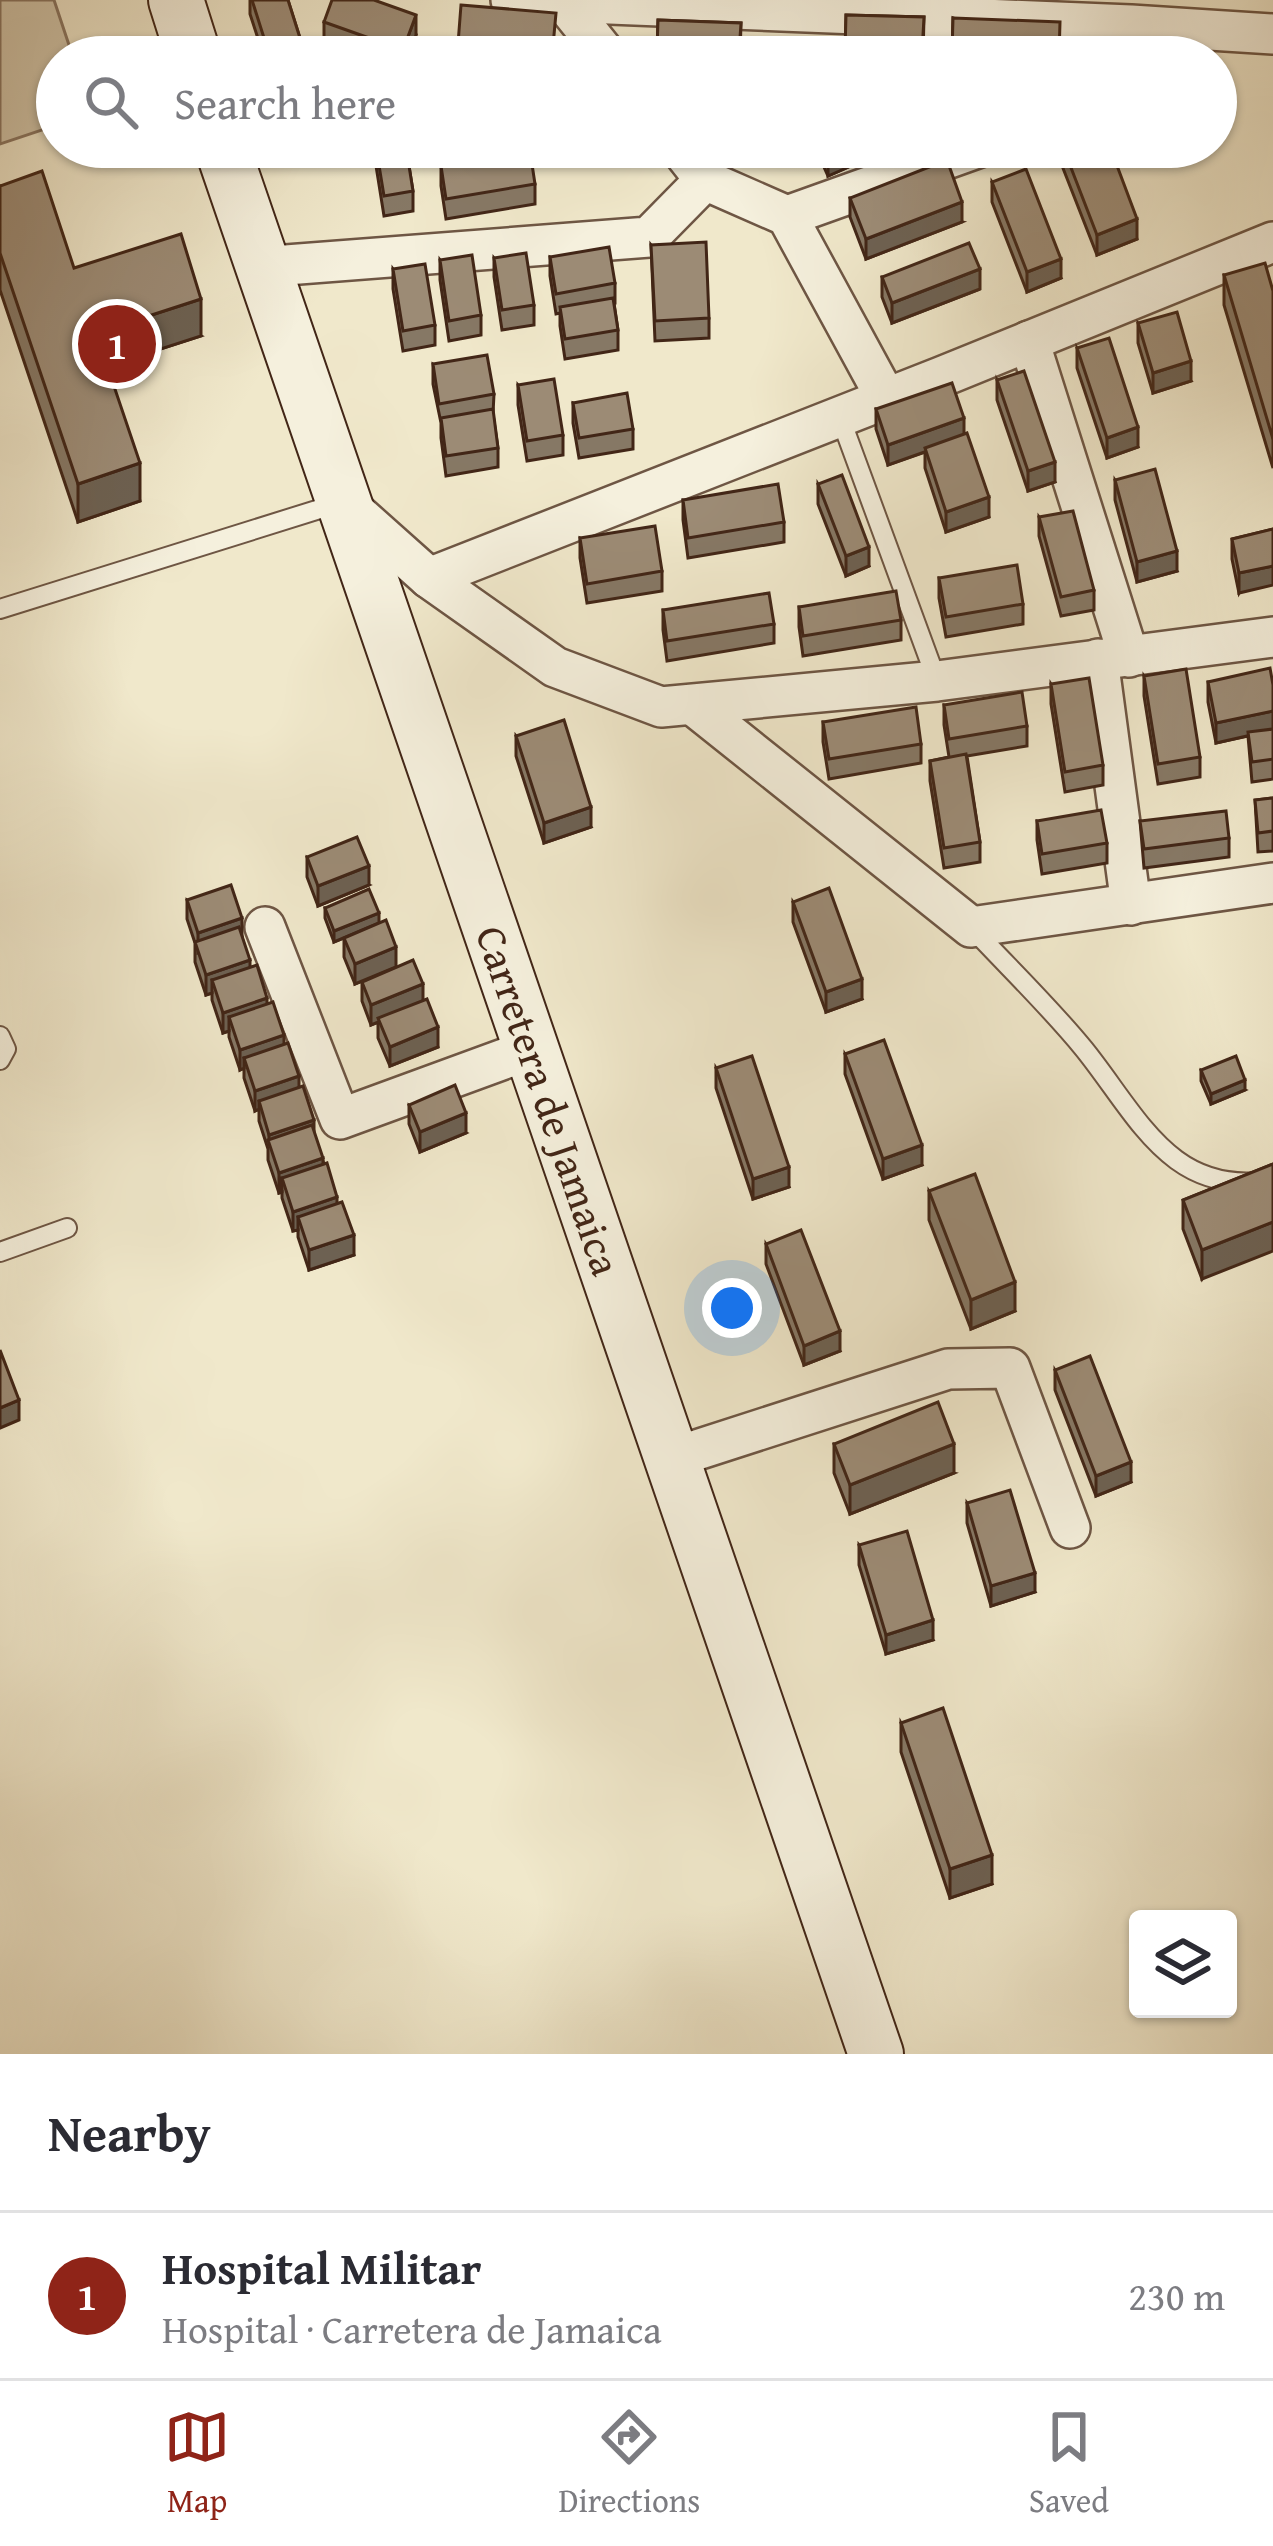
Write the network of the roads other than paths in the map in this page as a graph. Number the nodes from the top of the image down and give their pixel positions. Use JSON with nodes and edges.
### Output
{"nodes":[{"id":1,"x":176,"y":0,"type":"edge"},
{"id":2,"x":511,"y":0,"type":"edge"},
{"id":3,"x":564,"y":2,"type":"edge"},
{"id":4,"x":1098,"y":12,"type":"edge"},
{"id":5,"x":1273,"y":34,"type":"edge"},
{"id":6,"x":187,"y":36,"type":"edge"},
{"id":7,"x":591,"y":36,"type":"edge"},
{"id":8,"x":229,"y":168,"type":"edge"},
{"id":9,"x":696,"y":168,"type":"edge"},
{"id":10,"x":921,"y":168,"type":"edge"},
{"id":11,"x":705,"y":180,"type":"junction"},
{"id":12,"x":787,"y":216,"type":"junction"},
{"id":13,"x":1273,"y":242,"type":"edge"},
{"id":14,"x":260,"y":267,"type":"junction"},
{"id":15,"x":1029,"y":341,"type":"junction"},
{"id":16,"x":886,"y":398,"type":"junction"},
{"id":17,"x":840,"y":417,"type":"junction"},
{"id":18,"x":344,"y":501,"type":"junction"},
{"id":19,"x":429,"y":578,"type":"junction"},
{"id":20,"x":0,"y":609,"type":"edge"},
{"id":21,"x":1273,"y":637,"type":"edge"},
{"id":22,"x":1114,"y":658,"type":"junction"},
{"id":23,"x":937,"y":681,"type":"junction"},
{"id":24,"x":693,"y":705,"type":"junction"},
{"id":25,"x":1273,"y":883,"type":"edge"},
{"id":26,"x":1131,"y":905,"type":"junction"},
{"id":27,"x":265,"y":927,"type":"dead end"},
{"id":28,"x":971,"y":927,"type":"junction"},
{"id":29,"x":0,"y":1036,"type":"edge"},
{"id":30,"x":531,"y":1049,"type":"junction"},
{"id":31,"x":0,"y":1060,"type":"edge"},
{"id":32,"x":1273,"y":1180,"type":"edge"},
{"id":33,"x":67,"y":1228,"type":"dead end"},
{"id":34,"x":0,"y":1252,"type":"edge"},
{"id":35,"x":672,"y":1458,"type":"junction"},
{"id":36,"x":1070,"y":1528,"type":"dead end"},
{"id":37,"x":876,"y":2054,"type":"edge"}],
"edges":[{"from":1,"to":6,"type":"main road"},
{"from":2,"to":3,"type":"street"},
{"from":3,"to":4,"type":"street"},
{"from":3,"to":7,"type":"street"},
{"from":4,"to":5,"type":"street"},
{"from":8,"to":14,"type":"main road","name":"Carretera de Jamaica"},
{"from":9,"to":11,"type":"street"},
{"from":10,"to":12,"type":"street"},
{"from":11,"to":12,"type":"street"},
{"from":11,"to":14,"type":"street"},
{"from":12,"to":16,"type":"street"},
{"from":13,"to":15,"type":"street"},
{"from":14,"to":18,"type":"main road","name":"Carretera de Jamaica"},
{"from":15,"to":16,"type":"street"},
{"from":15,"to":22,"type":"street"},
{"from":16,"to":17,"type":"street"},
{"from":17,"to":19,"type":"street"},
{"from":17,"to":23,"type":"lane"},
{"from":18,"to":19,"type":"street"},
{"from":18,"to":20,"type":"lane"},
{"from":18,"to":30,"type":"main road","name":"Carretera de Jamaica"},
{"from":19,"to":24,"type":"street"},
{"from":21,"to":22,"type":"street"},
{"from":22,"to":23,"type":"street"},
{"from":22,"to":26,"type":"street"},
{"from":23,"to":24,"type":"street"},
{"from":24,"to":28,"type":"street"},
{"from":25,"to":26,"type":"street"},
{"from":26,"to":28,"type":"street"},
{"from":27,"to":30,"type":"street"},
{"from":28,"to":32,"type":"lane"},
{"from":29,"to":31,"type":"lane"},
{"from":30,"to":35,"type":"main road","name":"Carretera de Jamaica"},
{"from":33,"to":34,"type":"lane"},
{"from":35,"to":36,"type":"street"},
{"from":35,"to":37,"type":"main road","name":"Carretera de Jamaica"}]}
